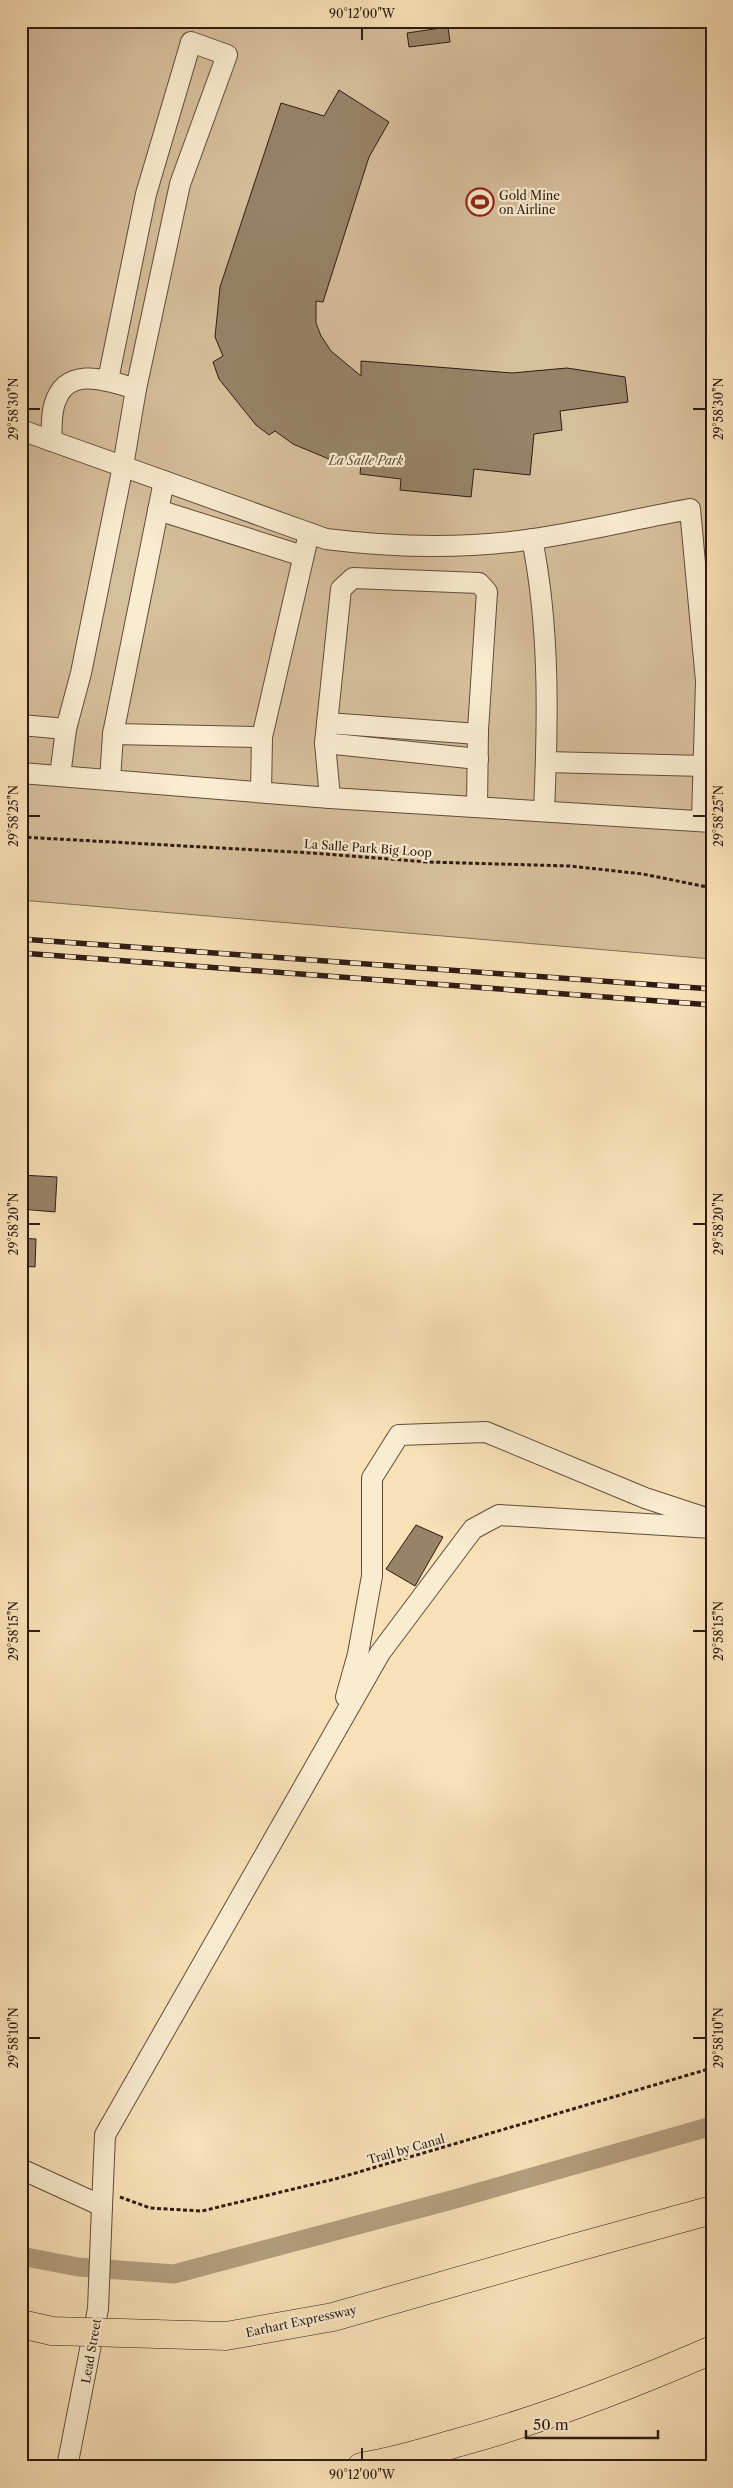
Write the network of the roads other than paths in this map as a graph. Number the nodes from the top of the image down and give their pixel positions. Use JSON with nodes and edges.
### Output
{"nodes":[{"id":1,"x":108,"y":380,"type":"junction"},
{"id":2,"x":136,"y":389,"type":"junction"},
{"id":3,"x":21,"y":430,"type":"edge"},
{"id":4,"x":51,"y":441,"type":"junction"},
{"id":5,"x":123,"y":466,"type":"junction"},
{"id":6,"x":164,"y":481,"type":"junction"},
{"id":7,"x":158,"y":510,"type":"junction"},
{"id":8,"x":308,"y":533,"type":"junction"},
{"id":9,"x":532,"y":539,"type":"junction"},
{"id":10,"x":303,"y":556,"type":"junction"},
{"id":11,"x":327,"y":723,"type":"junction"},
{"id":12,"x":21,"y":725,"type":"edge"},
{"id":13,"x":384,"y":727,"type":"junction"},
{"id":14,"x":66,"y":729,"type":"junction"},
{"id":15,"x":432,"y":731,"type":"junction"},
{"id":16,"x":113,"y":734,"type":"junction"},
{"id":17,"x":478,"y":734,"type":"junction"},
{"id":18,"x":262,"y":736,"type":"junction"},
{"id":19,"x":325,"y":743,"type":"junction"},
{"id":20,"x":381,"y":749,"type":"junction"},
{"id":21,"x":430,"y":754,"type":"junction"},
{"id":22,"x":478,"y":759,"type":"junction"},
{"id":23,"x":546,"y":762,"type":"junction"},
{"id":24,"x":704,"y":766,"type":"junction"},
{"id":25,"x":21,"y":774,"type":"edge"},
{"id":26,"x":60,"y":776,"type":"junction"},
{"id":27,"x":110,"y":780,"type":"junction"},
{"id":28,"x":260,"y":792,"type":"junction"},
{"id":29,"x":330,"y":798,"type":"junction"},
{"id":30,"x":477,"y":807,"type":"junction"},
{"id":31,"x":544,"y":811,"type":"junction"},
{"id":32,"x":707,"y":821,"type":"edge"},
{"id":33,"x":712,"y":1520,"type":"edge"},
{"id":34,"x":712,"y":1528,"type":"edge"},
{"id":35,"x":338,"y":1727,"type":"junction"},
{"id":36,"x":21,"y":2169,"type":"edge"},
{"id":37,"x":102,"y":2199,"type":"junction"},
{"id":38,"x":712,"y":2210,"type":"edge"},
{"id":39,"x":21,"y":2324,"type":"edge"},
{"id":40,"x":712,"y":2350,"type":"edge"},
{"id":41,"x":67,"y":2467,"type":"edge"},
{"id":42,"x":361,"y":2467,"type":"edge"}],
"edges":[{"from":1,"to":2,"type":"street"},
{"from":1,"to":2,"type":"street"},
{"from":1,"to":4,"type":"street"},
{"from":2,"to":5,"type":"street"},
{"from":3,"to":4,"type":"street"},
{"from":4,"to":5,"type":"street"},
{"from":5,"to":6,"type":"street"},
{"from":5,"to":14,"type":"street"},
{"from":6,"to":7,"type":"street"},
{"from":6,"to":8,"type":"street"},
{"from":7,"to":10,"type":"street"},
{"from":7,"to":16,"type":"street"},
{"from":8,"to":9,"type":"street"},
{"from":8,"to":10,"type":"street"},
{"from":9,"to":23,"type":"street"},
{"from":9,"to":24,"type":"street"},
{"from":10,"to":18,"type":"street"},
{"from":11,"to":13,"type":"street"},
{"from":11,"to":17,"type":"street"},
{"from":11,"to":19,"type":"street"},
{"from":12,"to":14,"type":"street"},
{"from":13,"to":15,"type":"street"},
{"from":13,"to":20,"type":"street"},
{"from":14,"to":26,"type":"street"},
{"from":15,"to":17,"type":"street"},
{"from":15,"to":21,"type":"street"},
{"from":16,"to":18,"type":"street"},
{"from":16,"to":27,"type":"street"},
{"from":17,"to":22,"type":"street"},
{"from":18,"to":28,"type":"street"},
{"from":19,"to":20,"type":"street"},
{"from":19,"to":29,"type":"street"},
{"from":20,"to":21,"type":"street"},
{"from":21,"to":22,"type":"street"},
{"from":22,"to":30,"type":"street"},
{"from":23,"to":24,"type":"street"},
{"from":23,"to":31,"type":"street"},
{"from":24,"to":32,"type":"street"},
{"from":25,"to":26,"type":"street"},
{"from":26,"to":27,"type":"street"},
{"from":27,"to":28,"type":"street"},
{"from":28,"to":29,"type":"street"},
{"from":29,"to":30,"type":"street"},
{"from":30,"to":31,"type":"street"},
{"from":31,"to":32,"type":"street"},
{"from":33,"to":35,"type":"street"},
{"from":34,"to":35,"type":"street"},
{"from":35,"to":37,"type":"street","name":"Lead Street"},
{"from":36,"to":37,"type":"street"},
{"from":37,"to":41,"type":"street","name":"Lead Street"},
{"from":38,"to":39,"type":"highway","name":"Earhart Expressway","bridge":true},
{"from":40,"to":42,"type":"highway"}]}
